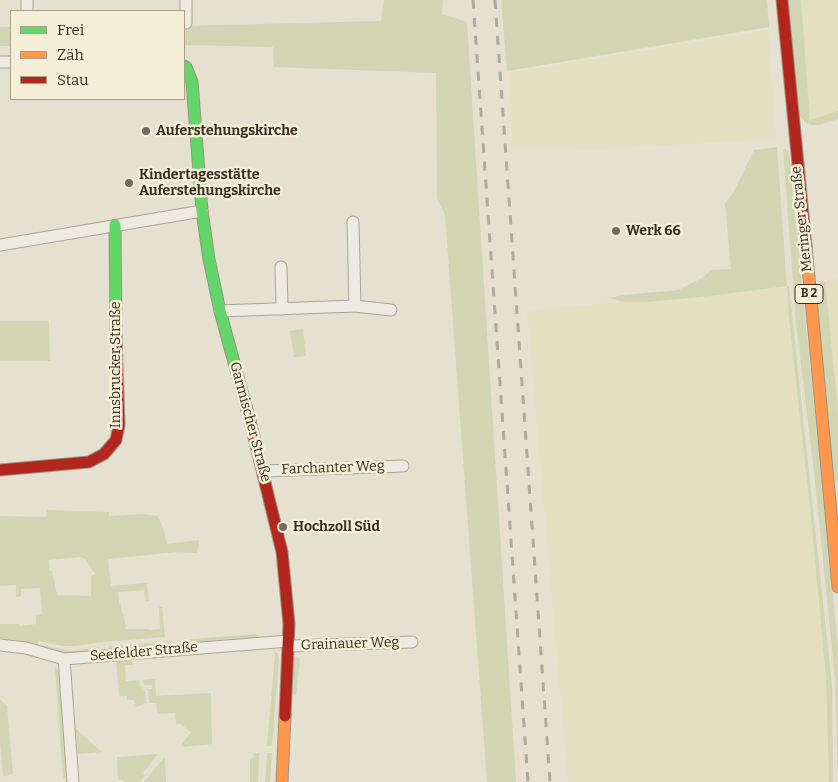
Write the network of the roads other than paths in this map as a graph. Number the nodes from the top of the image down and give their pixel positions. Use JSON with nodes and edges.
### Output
{"nodes":[{"id":1,"x":186,"y":0,"type":"edge"},
{"id":2,"x":782,"y":0,"type":"edge"},
{"id":3,"x":186,"y":23,"type":"dead end"},
{"id":4,"x":185,"y":66,"type":"edge"},
{"id":5,"x":202,"y":211,"type":"junction"},
{"id":6,"x":353,"y":222,"type":"dead end"},
{"id":7,"x":115,"y":225,"type":"junction"},
{"id":8,"x":0,"y":245,"type":"edge"},
{"id":9,"x":281,"y":267,"type":"dead end"},
{"id":10,"x":355,"y":306,"type":"junction"},
{"id":11,"x":282,"y":310,"type":"junction"},
{"id":12,"x":391,"y":310,"type":"dead end"},
{"id":13,"x":220,"y":311,"type":"junction"},
{"id":14,"x":403,"y":466,"type":"dead end"},
{"id":15,"x":0,"y":470,"type":"edge"},
{"id":16,"x":263,"y":471,"type":"junction"},
{"id":17,"x":838,"y":587,"type":"edge"},
{"id":18,"x":412,"y":642,"type":"dead end"},
{"id":19,"x":289,"y":644,"type":"junction"},
{"id":20,"x":0,"y":645,"type":"edge"},
{"id":21,"x":64,"y":659,"type":"junction"},
{"id":22,"x":72,"y":782,"type":"edge"},
{"id":23,"x":282,"y":782,"type":"edge"}],
"edges":[{"from":1,"to":3,"type":"street"},
{"from":2,"to":17,"type":"street","name":"Meringer Straße","number":"B 2"},
{"from":4,"to":5,"type":"street","name":"Garmischer Straße"},
{"from":5,"to":7,"type":"street"},
{"from":5,"to":13,"type":"street","name":"Garmischer Straße"},
{"from":6,"to":10,"type":"street"},
{"from":7,"to":8,"type":"street"},
{"from":7,"to":15,"type":"street","name":"Innsbrucker Straße"},
{"from":9,"to":11,"type":"street"},
{"from":10,"to":11,"type":"street"},
{"from":10,"to":12,"type":"street"},
{"from":11,"to":13,"type":"street"},
{"from":13,"to":16,"type":"street","name":"Garmischer Straße"},
{"from":14,"to":16,"type":"street","name":"Farchanter Weg"},
{"from":16,"to":19,"type":"street","name":"Garmischer Straße"},
{"from":18,"to":19,"type":"street","name":"Grainauer Weg"},
{"from":19,"to":21,"type":"street","name":"Seefelder Straße"},
{"from":19,"to":23,"type":"street","name":"Garmischer Straße"},
{"from":20,"to":21,"type":"street","name":"Seefelder Straße"},
{"from":21,"to":22,"type":"street"}]}
